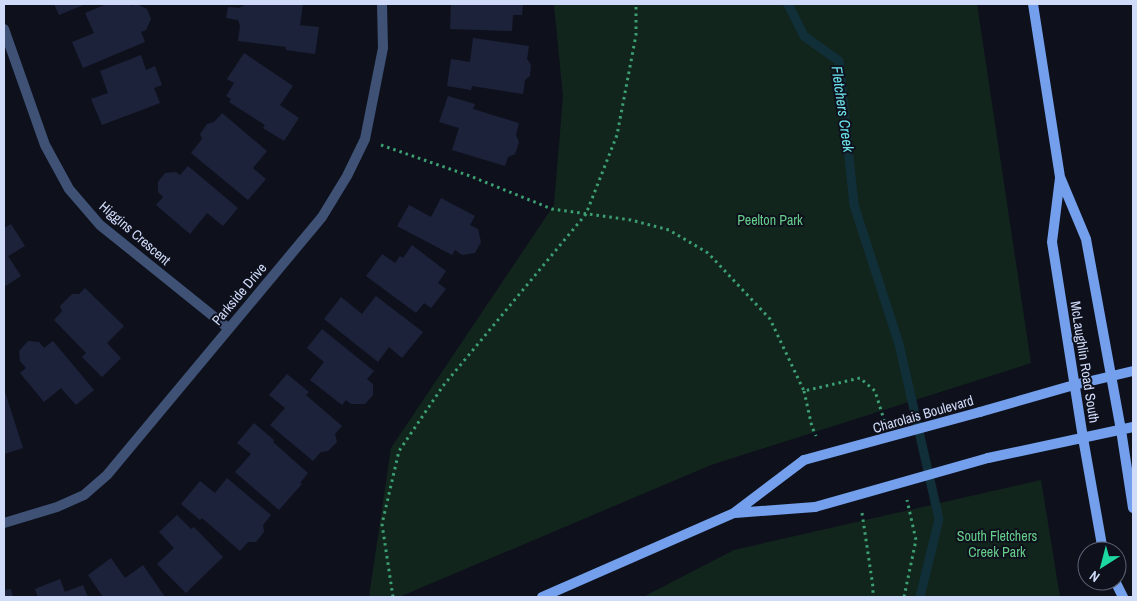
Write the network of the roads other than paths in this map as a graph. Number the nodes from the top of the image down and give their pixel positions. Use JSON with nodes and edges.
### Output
{"nodes":[{"id":1,"x":382,"y":4,"type":"edge"},
{"id":2,"x":1033,"y":4,"type":"edge"},
{"id":3,"x":4,"y":29,"type":"edge"},
{"id":4,"x":1060,"y":177,"type":"junction"},
{"id":5,"x":228,"y":328,"type":"junction"},
{"id":6,"x":1133,"y":371,"type":"edge"},
{"id":7,"x":1111,"y":376,"type":"junction"},
{"id":8,"x":1074,"y":385,"type":"junction"},
{"id":9,"x":1133,"y":427,"type":"edge"},
{"id":10,"x":1121,"y":430,"type":"junction"},
{"id":11,"x":1083,"y":438,"type":"junction"},
{"id":12,"x":1133,"y":508,"type":"edge"},
{"id":13,"x":734,"y":513,"type":"junction"},
{"id":14,"x":4,"y":523,"type":"edge"},
{"id":15,"x":1101,"y":541,"type":"edge"},
{"id":16,"x":542,"y":597,"type":"edge"}],
"edges":[{"from":1,"to":5,"type":"street","name":"Parkside Drive"},
{"from":2,"to":4,"type":"street","name":"McLaughlin Road South"},
{"from":3,"to":5,"type":"street","name":"Higgins Crescent"},
{"from":4,"to":7,"type":"street","name":"McLaughlin Road South"},
{"from":4,"to":8,"type":"street","name":"McLaughlin Road South"},
{"from":5,"to":14,"type":"street","name":"Parkside Drive"},
{"from":6,"to":7,"type":"street","name":"Charolais Boulevard"},
{"from":7,"to":8,"type":"street","name":"Charolais Boulevard"},
{"from":7,"to":10,"type":"street","name":"McLaughlin Road South"},
{"from":8,"to":11,"type":"street","name":"McLaughlin Road South"},
{"from":8,"to":13,"type":"street","name":"Charolais Boulevard","bridge":true},
{"from":9,"to":10,"type":"street","name":"Charolais Boulevard"},
{"from":10,"to":11,"type":"street","name":"Charolais Boulevard"},
{"from":10,"to":12,"type":"street","name":"McLaughlin Road South"},
{"from":11,"to":13,"type":"street","name":"Charolais Boulevard","bridge":true},
{"from":11,"to":15,"type":"street","name":"McLaughlin Road South"},
{"from":13,"to":16,"type":"street","name":"Charolais Boulevard"}]}
